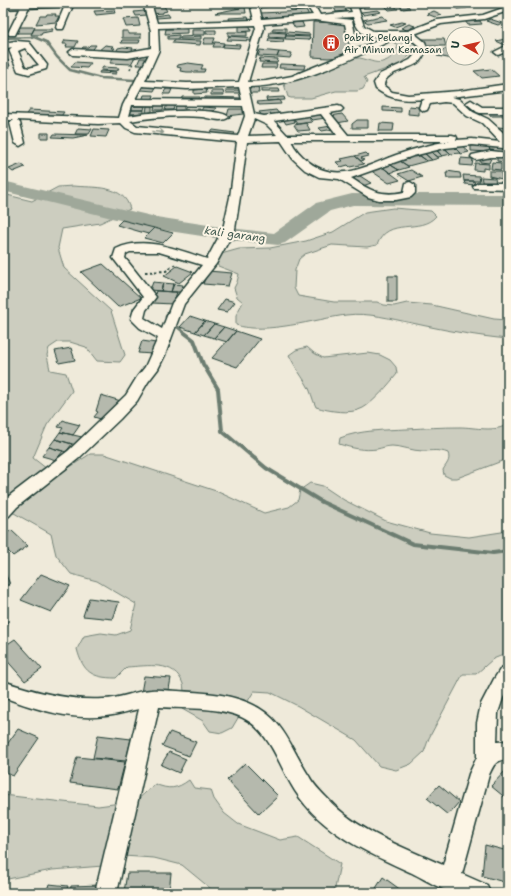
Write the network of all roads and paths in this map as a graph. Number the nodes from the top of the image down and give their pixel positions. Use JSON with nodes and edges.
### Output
{"nodes":[{"id":1,"x":70,"y":3,"type":"edge"},
{"id":2,"x":147,"y":3,"type":"edge"},
{"id":3,"x":254,"y":3,"type":"edge"},
{"id":4,"x":309,"y":3,"type":"edge"},
{"id":5,"x":367,"y":3,"type":"edge"},
{"id":6,"x":506,"y":3,"type":"edge"},
{"id":7,"x":26,"y":5,"type":"junction"},
{"id":8,"x":3,"y":6,"type":"edge"},
{"id":9,"x":356,"y":14,"type":"junction"},
{"id":10,"x":316,"y":16,"type":"junction"},
{"id":11,"x":259,"y":22,"type":"junction"},
{"id":12,"x":154,"y":26,"type":"junction"},
{"id":13,"x":60,"y":27,"type":"dead end"},
{"id":14,"x":12,"y":33,"type":"dead end"},
{"id":15,"x":351,"y":34,"type":"dead end"},
{"id":16,"x":395,"y":34,"type":"junction"},
{"id":17,"x":410,"y":34,"type":"junction"},
{"id":18,"x":387,"y":40,"type":"junction"},
{"id":19,"x":26,"y":44,"type":"dead end"},
{"id":20,"x":3,"y":46,"type":"edge"},
{"id":21,"x":508,"y":48,"type":"edge"},
{"id":22,"x":155,"y":50,"type":"junction"},
{"id":23,"x":371,"y":51,"type":"dead end"},
{"id":24,"x":73,"y":52,"type":"dead end"},
{"id":25,"x":498,"y":52,"type":"dead end"},
{"id":26,"x":139,"y":83,"type":"junction"},
{"id":27,"x":243,"y":84,"type":"junction"},
{"id":28,"x":508,"y":87,"type":"edge"},
{"id":29,"x":459,"y":94,"type":"junction"},
{"id":30,"x":130,"y":102,"type":"junction"},
{"id":31,"x":247,"y":103,"type":"junction"},
{"id":32,"x":424,"y":108,"type":"dead end"},
{"id":33,"x":338,"y":109,"type":"dead end"},
{"id":34,"x":508,"y":110,"type":"edge"},
{"id":35,"x":322,"y":111,"type":"junction"},
{"id":36,"x":250,"y":116,"type":"junction"},
{"id":37,"x":3,"y":117,"type":"edge"},
{"id":38,"x":224,"y":117,"type":"dead end"},
{"id":39,"x":28,"y":119,"type":"junction"},
{"id":40,"x":124,"y":119,"type":"junction"},
{"id":41,"x":264,"y":119,"type":"junction"},
{"id":42,"x":15,"y":123,"type":"junction"},
{"id":43,"x":3,"y":124,"type":"edge"},
{"id":44,"x":344,"y":137,"type":"junction"},
{"id":45,"x":284,"y":138,"type":"junction"},
{"id":46,"x":242,"y":139,"type":"junction"},
{"id":47,"x":20,"y":143,"type":"dead end"},
{"id":48,"x":507,"y":143,"type":"edge"},
{"id":49,"x":508,"y":155,"type":"edge"},
{"id":50,"x":476,"y":157,"type":"dead end"},
{"id":51,"x":341,"y":176,"type":"junction"},
{"id":52,"x":410,"y":185,"type":"dead end"},
{"id":53,"x":478,"y":186,"type":"dead end"},
{"id":54,"x":508,"y":186,"type":"edge"},
{"id":55,"x":190,"y":256,"type":"junction"},
{"id":56,"x":207,"y":263,"type":"junction"},
{"id":57,"x":130,"y":272,"type":"junction"},
{"id":58,"x":169,"y":327,"type":"junction"},
{"id":59,"x":3,"y":512,"type":"edge"},
{"id":60,"x":508,"y":674,"type":"edge"},
{"id":61,"x":3,"y":689,"type":"edge"},
{"id":62,"x":151,"y":698,"type":"junction"},
{"id":63,"x":508,"y":750,"type":"edge"},
{"id":64,"x":487,"y":757,"type":"junction"},
{"id":65,"x":450,"y":880,"type":"junction"},
{"id":66,"x":106,"y":893,"type":"edge"},
{"id":67,"x":479,"y":893,"type":"edge"}],
"edges":[{"from":1,"to":7,"type":"highway"},
{"from":1,"to":13,"type":"street"},
{"from":2,"to":12,"type":"street"},
{"from":3,"to":11,"type":"street"},
{"from":4,"to":10,"type":"street"},
{"from":5,"to":9,"type":"street"},
{"from":6,"to":17,"type":"street"},
{"from":7,"to":8,"type":"highway"},
{"from":7,"to":14,"type":"street"},
{"from":9,"to":10,"type":"street"},
{"from":9,"to":16,"type":"street"},
{"from":10,"to":11,"type":"street"},
{"from":10,"to":15,"type":"street"},
{"from":11,"to":12,"type":"street"},
{"from":11,"to":27,"type":"street"},
{"from":12,"to":22,"type":"street"},
{"from":16,"to":17,"type":"street"},
{"from":16,"to":18,"type":"street"},
{"from":17,"to":29,"type":"street"},
{"from":18,"to":23,"type":"street"},
{"from":18,"to":27,"type":"street"},
{"from":19,"to":20,"type":"street"},
{"from":21,"to":25,"type":"street"},
{"from":22,"to":24,"type":"street"},
{"from":22,"to":26,"type":"street"},
{"from":26,"to":27,"type":"street"},
{"from":26,"to":30,"type":"street"},
{"from":27,"to":31,"type":"street"},
{"from":28,"to":29,"type":"street"},
{"from":29,"to":34,"type":"street"},
{"from":30,"to":31,"type":"street"},
{"from":30,"to":40,"type":"street"},
{"from":31,"to":36,"type":"street"},
{"from":32,"to":48,"type":"street"},
{"from":33,"to":35,"type":"street"},
{"from":35,"to":41,"type":"street"},
{"from":35,"to":44,"type":"street"},
{"from":36,"to":41,"type":"street"},
{"from":36,"to":46,"type":"street"},
{"from":37,"to":39,"type":"street"},
{"from":38,"to":40,"type":"street"},
{"from":39,"to":40,"type":"street"},
{"from":39,"to":42,"type":"street"},
{"from":40,"to":46,"type":"street","one_way":true},
{"from":41,"to":45,"type":"street"},
{"from":42,"to":43,"type":"street"},
{"from":42,"to":47,"type":"street"},
{"from":44,"to":45,"type":"street"},
{"from":44,"to":48,"type":"street"},
{"from":45,"to":46,"type":"street"},
{"from":45,"to":51,"type":"street"},
{"from":46,"to":56,"type":"street"},
{"from":48,"to":51,"type":"street"},
{"from":49,"to":50,"type":"street"},
{"from":51,"to":52,"type":"street"},
{"from":53,"to":54,"type":"street"},
{"from":55,"to":56,"type":"street"},
{"from":55,"to":57,"type":"path"},
{"from":55,"to":57,"type":"street"},
{"from":56,"to":58,"type":"street"},
{"from":57,"to":58,"type":"street"},
{"from":58,"to":59,"type":"street"},
{"from":60,"to":64,"type":"street"},
{"from":61,"to":62,"type":"street"},
{"from":62,"to":65,"type":"street"},
{"from":62,"to":66,"type":"street"},
{"from":63,"to":64,"type":"street"},
{"from":64,"to":65,"type":"street"},
{"from":65,"to":67,"type":"street"}]}
